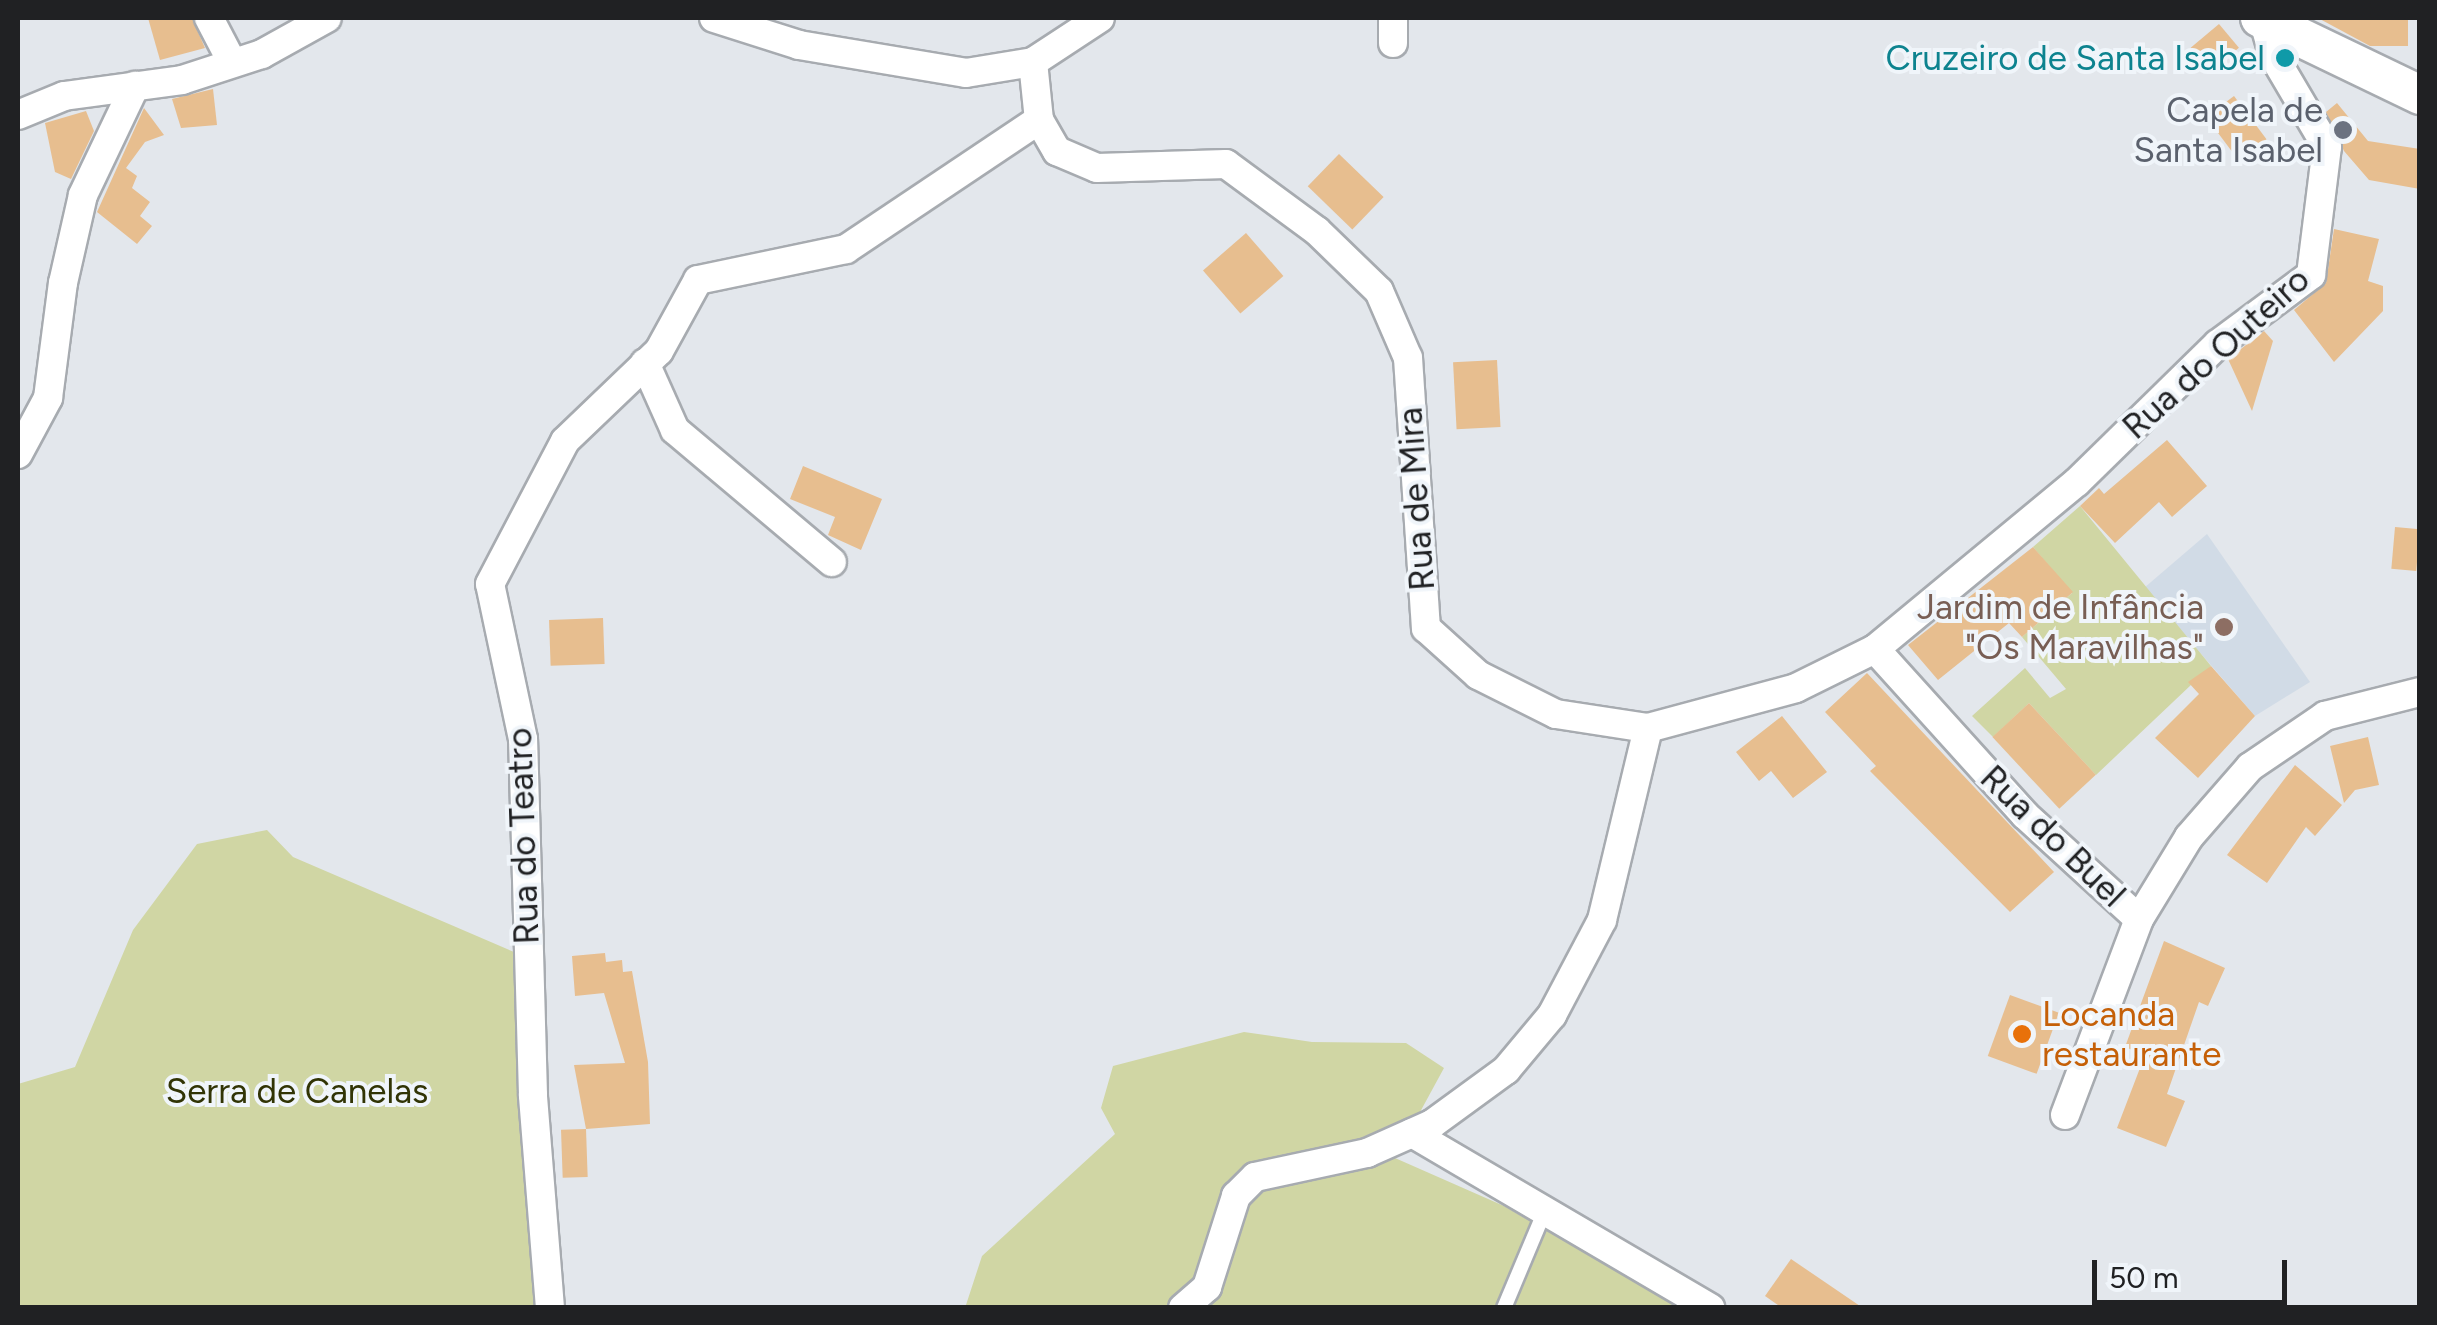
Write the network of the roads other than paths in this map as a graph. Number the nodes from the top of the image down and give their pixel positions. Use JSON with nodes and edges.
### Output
{"nodes":[{"id":1,"x":209,"y":18,"type":"edge"},
{"id":2,"x":327,"y":18,"type":"edge"},
{"id":3,"x":714,"y":18,"type":"edge"},
{"id":4,"x":1100,"y":18,"type":"edge"},
{"id":5,"x":2262,"y":20,"type":"edge"},
{"id":6,"x":232,"y":62,"type":"junction"},
{"id":7,"x":1033,"y":62,"type":"junction"},
{"id":8,"x":135,"y":86,"type":"junction"},
{"id":9,"x":2420,"y":95,"type":"edge"},
{"id":10,"x":18,"y":115,"type":"edge"},
{"id":11,"x":1039,"y":120,"type":"junction"},
{"id":12,"x":645,"y":363,"type":"junction"},
{"id":13,"x":18,"y":454,"type":"edge"},
{"id":14,"x":832,"y":562,"type":"dead end"},
{"id":15,"x":1876,"y":649,"type":"junction"},
{"id":16,"x":2420,"y":692,"type":"edge"},
{"id":17,"x":1648,"y":728,"type":"junction"},
{"id":18,"x":2139,"y":919,"type":"junction"},
{"id":19,"x":2065,"y":1114,"type":"dead end"},
{"id":20,"x":1412,"y":1133,"type":"junction"},
{"id":21,"x":1544,"y":1216,"type":"junction"},
{"id":22,"x":1706,"y":1306,"type":"edge"},
{"id":23,"x":550,"y":1308,"type":"edge"},
{"id":24,"x":1183,"y":1308,"type":"edge"},
{"id":25,"x":1504,"y":1308,"type":"edge"}],
"edges":[{"from":1,"to":6,"type":"street"},
{"from":2,"to":6,"type":"street"},
{"from":3,"to":7,"type":"street"},
{"from":4,"to":7,"type":"street"},
{"from":5,"to":9,"type":"main road"},
{"from":5,"to":15,"type":"street","name":"Rua do Outeiro"},
{"from":6,"to":8,"type":"street"},
{"from":7,"to":11,"type":"street"},
{"from":8,"to":10,"type":"street"},
{"from":8,"to":13,"type":"street"},
{"from":11,"to":12,"type":"street","name":"Rua do Teatro"},
{"from":11,"to":17,"type":"street","name":"Rua de Mira"},
{"from":12,"to":14,"type":"street"},
{"from":12,"to":23,"type":"street","name":"Rua do Teatro"},
{"from":15,"to":17,"type":"street","name":"Rua de Mira"},
{"from":15,"to":18,"type":"street","name":"Rua do Buel"},
{"from":16,"to":18,"type":"street","name":"Rua do Buel"},
{"from":17,"to":20,"type":"street"},
{"from":18,"to":19,"type":"street"},
{"from":20,"to":21,"type":"street"},
{"from":20,"to":24,"type":"street"},
{"from":21,"to":22,"type":"street"},
{"from":21,"to":25,"type":"lane"}]}
